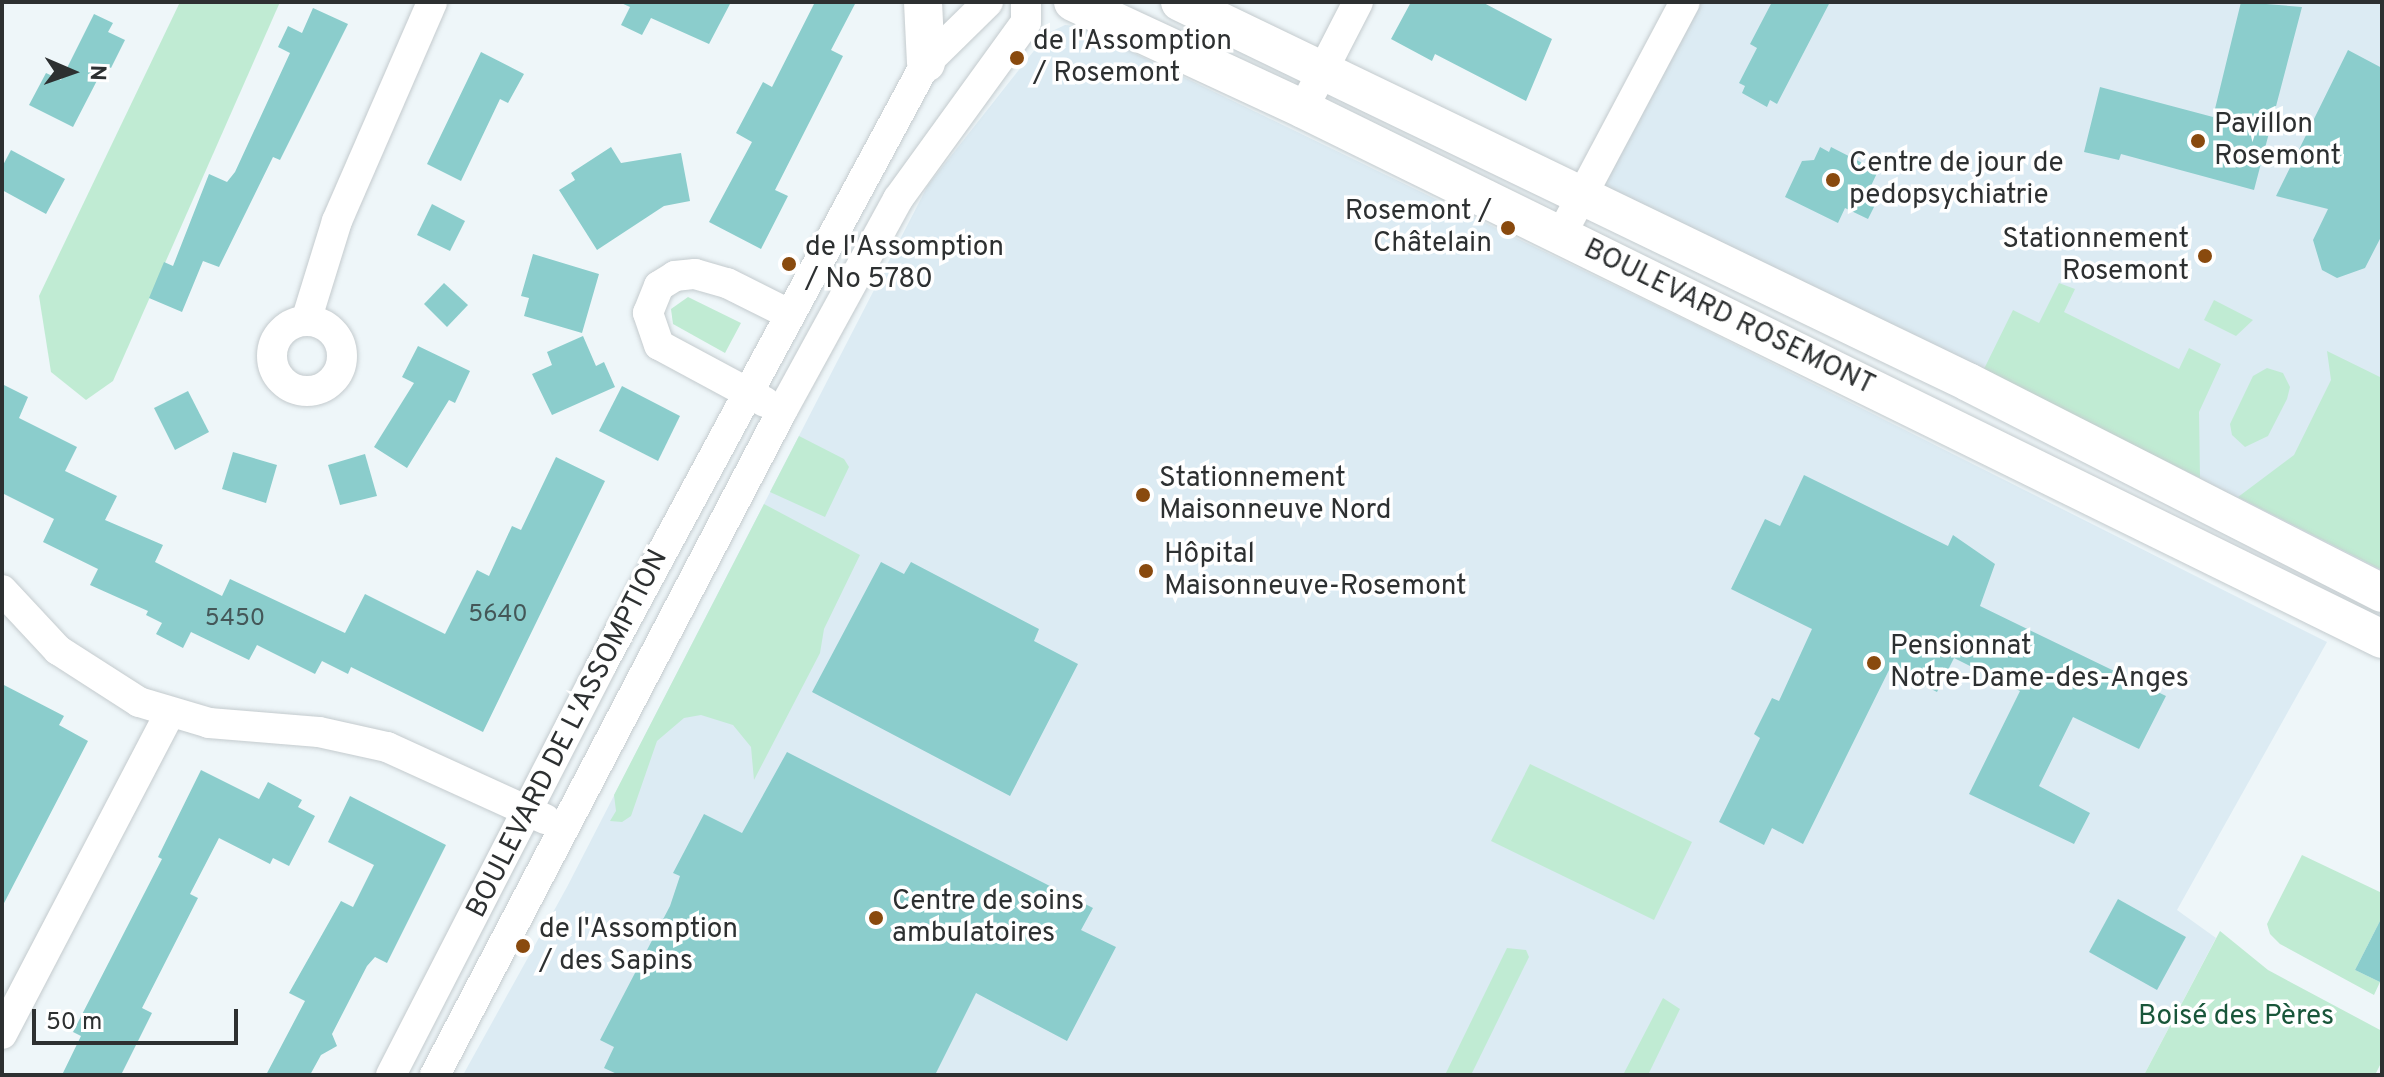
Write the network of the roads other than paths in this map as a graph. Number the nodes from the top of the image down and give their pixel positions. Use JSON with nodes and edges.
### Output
{"nodes":[{"id":1,"x":432,"y":2,"type":"edge"},
{"id":2,"x":923,"y":2,"type":"edge"},
{"id":3,"x":988,"y":2,"type":"edge"},
{"id":4,"x":1026,"y":2,"type":"edge"},
{"id":5,"x":1073,"y":2,"type":"edge"},
{"id":6,"x":1180,"y":2,"type":"edge"},
{"id":7,"x":1358,"y":2,"type":"edge"},
{"id":8,"x":1685,"y":2,"type":"edge"},
{"id":9,"x":926,"y":63,"type":"junction"},
{"id":10,"x":1323,"y":71,"type":"junction"},
{"id":11,"x":1303,"y":109,"type":"junction"},
{"id":12,"x":1581,"y":197,"type":"junction"},
{"id":13,"x":1561,"y":235,"type":"junction"},
{"id":14,"x":789,"y":314,"type":"junction"},
{"id":15,"x":306,"y":321,"type":"dead end"},
{"id":16,"x":748,"y":393,"type":"junction"},
{"id":17,"x":782,"y":411,"type":"junction"},
{"id":18,"x":2,"y":590,"type":"edge"},
{"id":19,"x":2382,"y":593,"type":"edge"},
{"id":20,"x":2382,"y":639,"type":"edge"},
{"id":21,"x":169,"y":714,"type":"junction"},
{"id":22,"x":528,"y":811,"type":"junction"},
{"id":23,"x":565,"y":828,"type":"junction"},
{"id":24,"x":2,"y":1034,"type":"edge"},
{"id":25,"x":391,"y":1075,"type":"edge"},
{"id":26,"x":435,"y":1075,"type":"edge"}],
"edges":[{"from":1,"to":15,"type":"street"},
{"from":2,"to":9,"type":"main road"},
{"from":3,"to":9,"type":"street","name":"BOULEVARD DE L'ASSOMPTION"},
{"from":4,"to":17,"type":"street","name":"BOULEVARD DE L'ASSOMPTION"},
{"from":5,"to":11,"type":"main road","name":"BOULEVARD ROSEMONT"},
{"from":6,"to":10,"type":"main road","name":"BOULEVARD ROSEMONT"},
{"from":7,"to":10,"type":"street"},
{"from":8,"to":12,"type":"street"},
{"from":9,"to":14,"type":"street","name":"BOULEVARD DE L'ASSOMPTION"},
{"from":10,"to":11,"type":"street"},
{"from":10,"to":12,"type":"main road","name":"BOULEVARD ROSEMONT"},
{"from":11,"to":13,"type":"main road","name":"BOULEVARD ROSEMONT"},
{"from":12,"to":13,"type":"street"},
{"from":12,"to":19,"type":"main road","name":"BOULEVARD ROSEMONT"},
{"from":13,"to":20,"type":"main road","name":"BOULEVARD ROSEMONT"},
{"from":14,"to":16,"type":"street","name":"BOULEVARD DE L'ASSOMPTION"},
{"from":14,"to":16,"type":"street"},
{"from":16,"to":17,"type":"street"},
{"from":16,"to":22,"type":"street","name":"BOULEVARD DE L'ASSOMPTION"},
{"from":17,"to":23,"type":"street","name":"BOULEVARD DE L'ASSOMPTION"},
{"from":18,"to":21,"type":"street"},
{"from":21,"to":22,"type":"street"},
{"from":21,"to":24,"type":"street"},
{"from":22,"to":23,"type":"street"},
{"from":22,"to":25,"type":"street","name":"BOULEVARD DE L'ASSOMPTION"},
{"from":23,"to":26,"type":"street","name":"BOULEVARD DE L'ASSOMPTION"}]}
